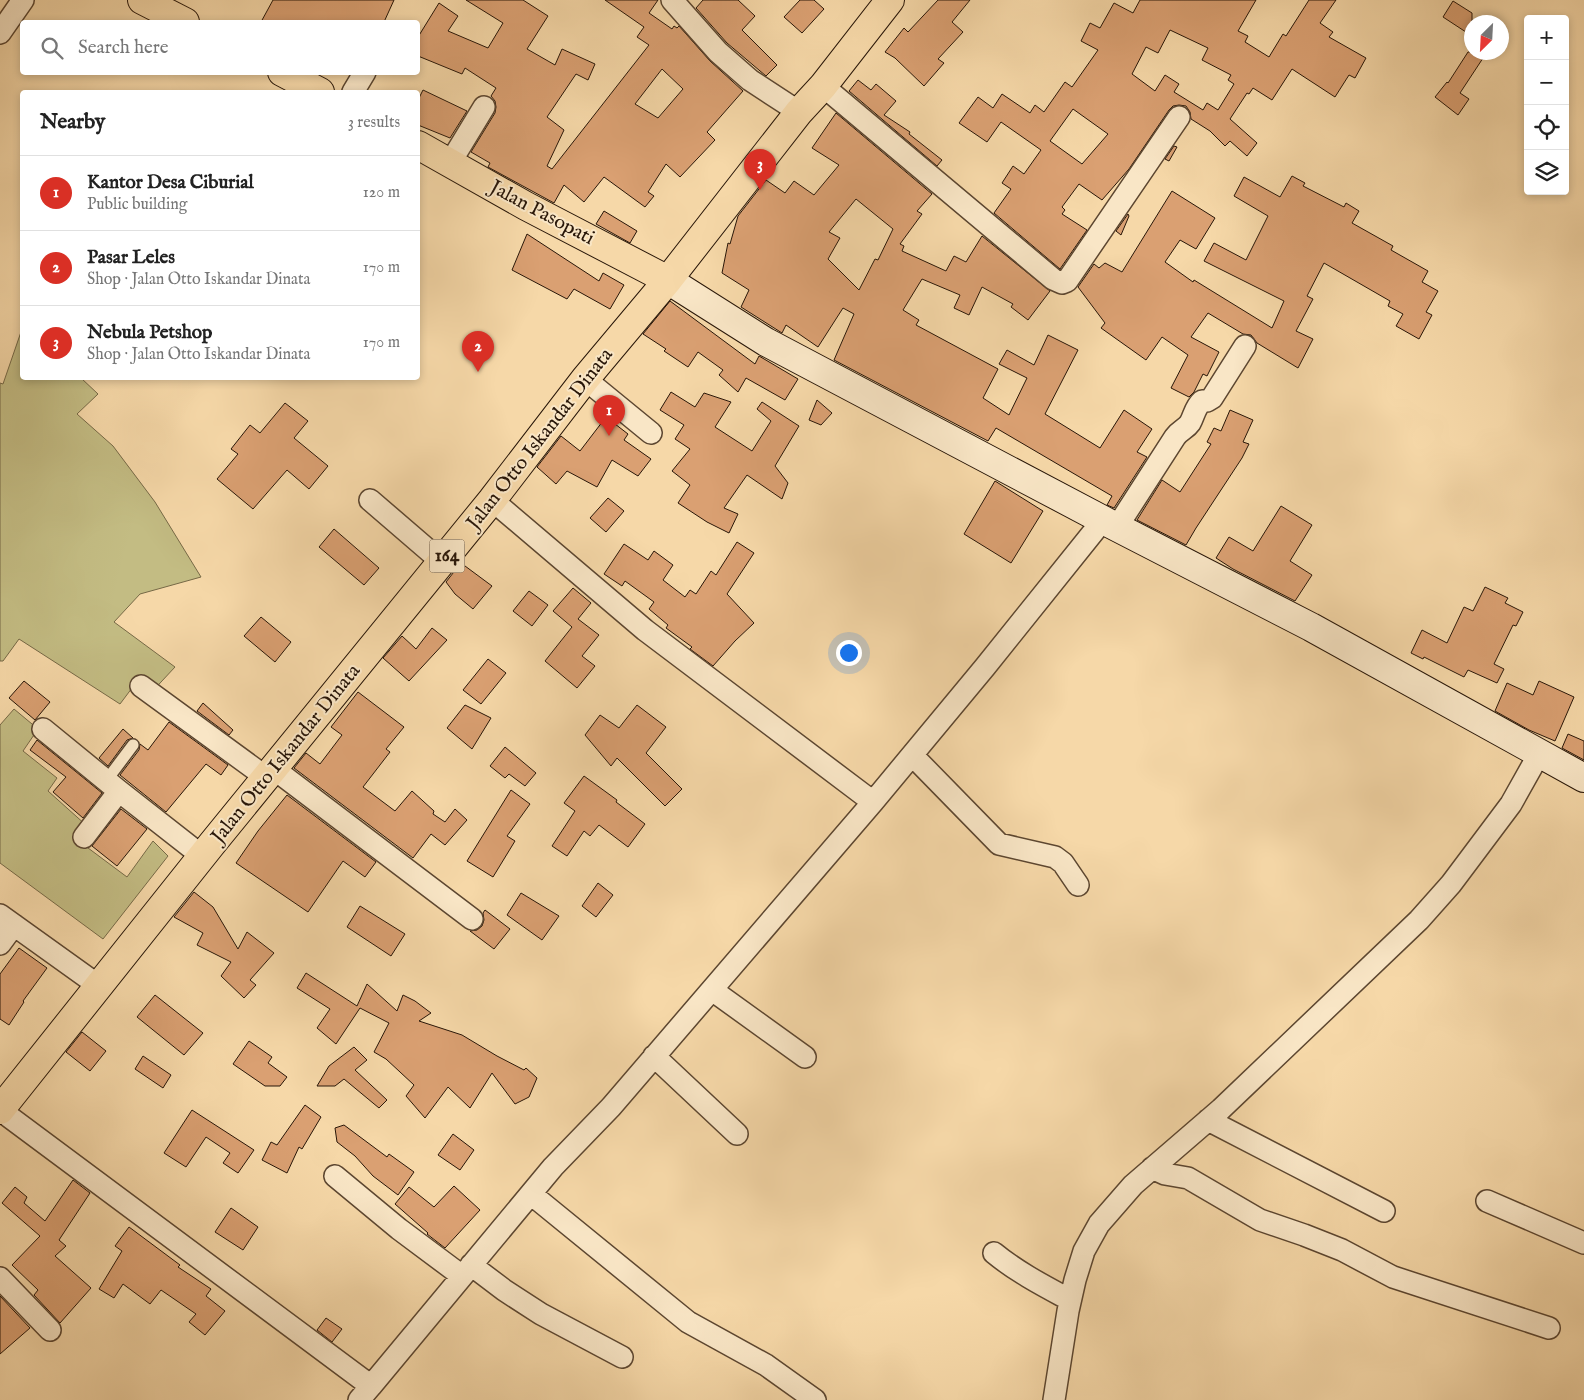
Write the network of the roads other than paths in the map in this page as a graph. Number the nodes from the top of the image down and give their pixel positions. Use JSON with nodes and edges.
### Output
{"nodes":[{"id":1,"x":23,"y":0,"type":"edge"},
{"id":2,"x":142,"y":0,"type":"edge"},
{"id":3,"x":672,"y":0,"type":"edge"},
{"id":4,"x":890,"y":0,"type":"edge"},
{"id":5,"x":181,"y":20,"type":"edge"},
{"id":6,"x":0,"y":33,"type":"edge"},
{"id":7,"x":288,"y":75,"type":"edge"},
{"id":8,"x":363,"y":75,"type":"edge"},
{"id":9,"x":822,"y":86,"type":"junction"},
{"id":10,"x":316,"y":90,"type":"edge"},
{"id":11,"x":354,"y":90,"type":"edge"},
{"id":12,"x":484,"y":107,"type":"dead end"},
{"id":13,"x":799,"y":112,"type":"junction"},
{"id":14,"x":1179,"y":117,"type":"dead end"},
{"id":15,"x":420,"y":146,"type":"edge"},
{"id":16,"x":450,"y":163,"type":"junction"},
{"id":17,"x":668,"y":280,"type":"junction"},
{"id":18,"x":1245,"y":346,"type":"dead end"},
{"id":19,"x":585,"y":379,"type":"junction"},
{"id":20,"x":651,"y":433,"type":"dead end"},
{"id":21,"x":370,"y":500,"type":"dead end"},
{"id":22,"x":492,"y":500,"type":"junction"},
{"id":23,"x":1110,"y":524,"type":"junction"},
{"id":24,"x":442,"y":562,"type":"junction"},
{"id":25,"x":141,"y":686,"type":"dead end"},
{"id":26,"x":44,"y":729,"type":"dead end"},
{"id":27,"x":134,"y":746,"type":"dead end"},
{"id":28,"x":1539,"y":754,"type":"junction"},
{"id":29,"x":912,"y":755,"type":"junction"},
{"id":30,"x":270,"y":774,"type":"junction"},
{"id":31,"x":1584,"y":778,"type":"edge"},
{"id":32,"x":112,"y":786,"type":"junction"},
{"id":33,"x":873,"y":802,"type":"junction"},
{"id":34,"x":84,"y":837,"type":"dead end"},
{"id":35,"x":202,"y":856,"type":"junction"},
{"id":36,"x":1078,"y":885,"type":"dead end"},
{"id":37,"x":472,"y":919,"type":"dead end"},
{"id":38,"x":7,"y":920,"type":"edge"},
{"id":39,"x":0,"y":944,"type":"edge"},
{"id":40,"x":99,"y":986,"type":"junction"},
{"id":41,"x":712,"y":990,"type":"junction"},
{"id":42,"x":654,"y":1056,"type":"junction"},
{"id":43,"x":805,"y":1057,"type":"dead end"},
{"id":44,"x":0,"y":1110,"type":"edge"},
{"id":45,"x":1208,"y":1120,"type":"junction"},
{"id":46,"x":737,"y":1134,"type":"dead end"},
{"id":47,"x":1152,"y":1168,"type":"junction"},
{"id":48,"x":335,"y":1176,"type":"dead end"},
{"id":49,"x":531,"y":1194,"type":"junction"},
{"id":50,"x":1487,"y":1201,"type":"dead end"},
{"id":51,"x":1384,"y":1211,"type":"dead end"},
{"id":52,"x":1584,"y":1243,"type":"edge"},
{"id":53,"x":994,"y":1253,"type":"dead end"},
{"id":54,"x":467,"y":1271,"type":"junction"},
{"id":55,"x":0,"y":1278,"type":"edge"},
{"id":56,"x":1070,"y":1300,"type":"junction"},
{"id":57,"x":1549,"y":1328,"type":"dead end"},
{"id":58,"x":50,"y":1330,"type":"dead end"},
{"id":59,"x":622,"y":1357,"type":"dead end"},
{"id":60,"x":365,"y":1393,"type":"edge"},
{"id":61,"x":815,"y":1400,"type":"edge"},
{"id":62,"x":1054,"y":1400,"type":"edge"}],
"edges":[{"from":1,"to":6,"type":"street"},
{"from":2,"to":5,"type":"main road"},
{"from":3,"to":13,"type":"street"},
{"from":4,"to":9,"type":"main road","name":"Jalan Otto Iskandar Dinata","number":"164"},
{"from":7,"to":10,"type":"main road"},
{"from":8,"to":11,"type":"street"},
{"from":9,"to":13,"type":"main road","name":"Jalan Otto Iskandar Dinata","number":"164"},
{"from":9,"to":14,"type":"street"},
{"from":12,"to":16,"type":"street"},
{"from":13,"to":17,"type":"main road","name":"Jalan Otto Iskandar Dinata","number":"164"},
{"from":15,"to":16,"type":"main road","name":"Jalan Pasopati"},
{"from":16,"to":17,"type":"main road","name":"Jalan Pasopati"},
{"from":17,"to":19,"type":"main road","name":"Jalan Otto Iskandar Dinata","number":"164"},
{"from":17,"to":23,"type":"street"},
{"from":18,"to":23,"type":"street"},
{"from":19,"to":20,"type":"street"},
{"from":19,"to":22,"type":"main road","name":"Jalan Otto Iskandar Dinata","number":"164"},
{"from":21,"to":24,"type":"street"},
{"from":22,"to":24,"type":"main road","name":"Jalan Otto Iskandar Dinata","number":"164"},
{"from":22,"to":33,"type":"street"},
{"from":23,"to":28,"type":"street"},
{"from":23,"to":29,"type":"street"},
{"from":24,"to":30,"type":"main road","name":"Jalan Otto Iskandar Dinata","number":"164"},
{"from":25,"to":30,"type":"street"},
{"from":26,"to":32,"type":"street"},
{"from":27,"to":32,"type":"lane"},
{"from":28,"to":31,"type":"street"},
{"from":28,"to":45,"type":"street"},
{"from":29,"to":33,"type":"street"},
{"from":29,"to":36,"type":"street"},
{"from":30,"to":35,"type":"main road","name":"Jalan Otto Iskandar Dinata","number":"164"},
{"from":30,"to":37,"type":"street"},
{"from":32,"to":34,"type":"street"},
{"from":32,"to":35,"type":"street"},
{"from":33,"to":41,"type":"street"},
{"from":35,"to":40,"type":"main road","name":"Jalan Otto Iskandar Dinata","number":"164"},
{"from":38,"to":39,"type":"street"},
{"from":38,"to":40,"type":"street"},
{"from":40,"to":44,"type":"main road","name":"Jalan Otto Iskandar Dinata","number":"164"},
{"from":41,"to":42,"type":"street"},
{"from":41,"to":43,"type":"street"},
{"from":42,"to":46,"type":"street"},
{"from":42,"to":49,"type":"street"},
{"from":44,"to":60,"type":"street"},
{"from":45,"to":47,"type":"street"},
{"from":45,"to":51,"type":"street"},
{"from":47,"to":56,"type":"street"},
{"from":47,"to":57,"type":"street"},
{"from":48,"to":54,"type":"street"},
{"from":49,"to":54,"type":"street"},
{"from":49,"to":61,"type":"street"},
{"from":50,"to":52,"type":"street"},
{"from":53,"to":56,"type":"street"},
{"from":54,"to":59,"type":"street"},
{"from":54,"to":60,"type":"street"},
{"from":55,"to":58,"type":"street"},
{"from":56,"to":62,"type":"street"}]}
